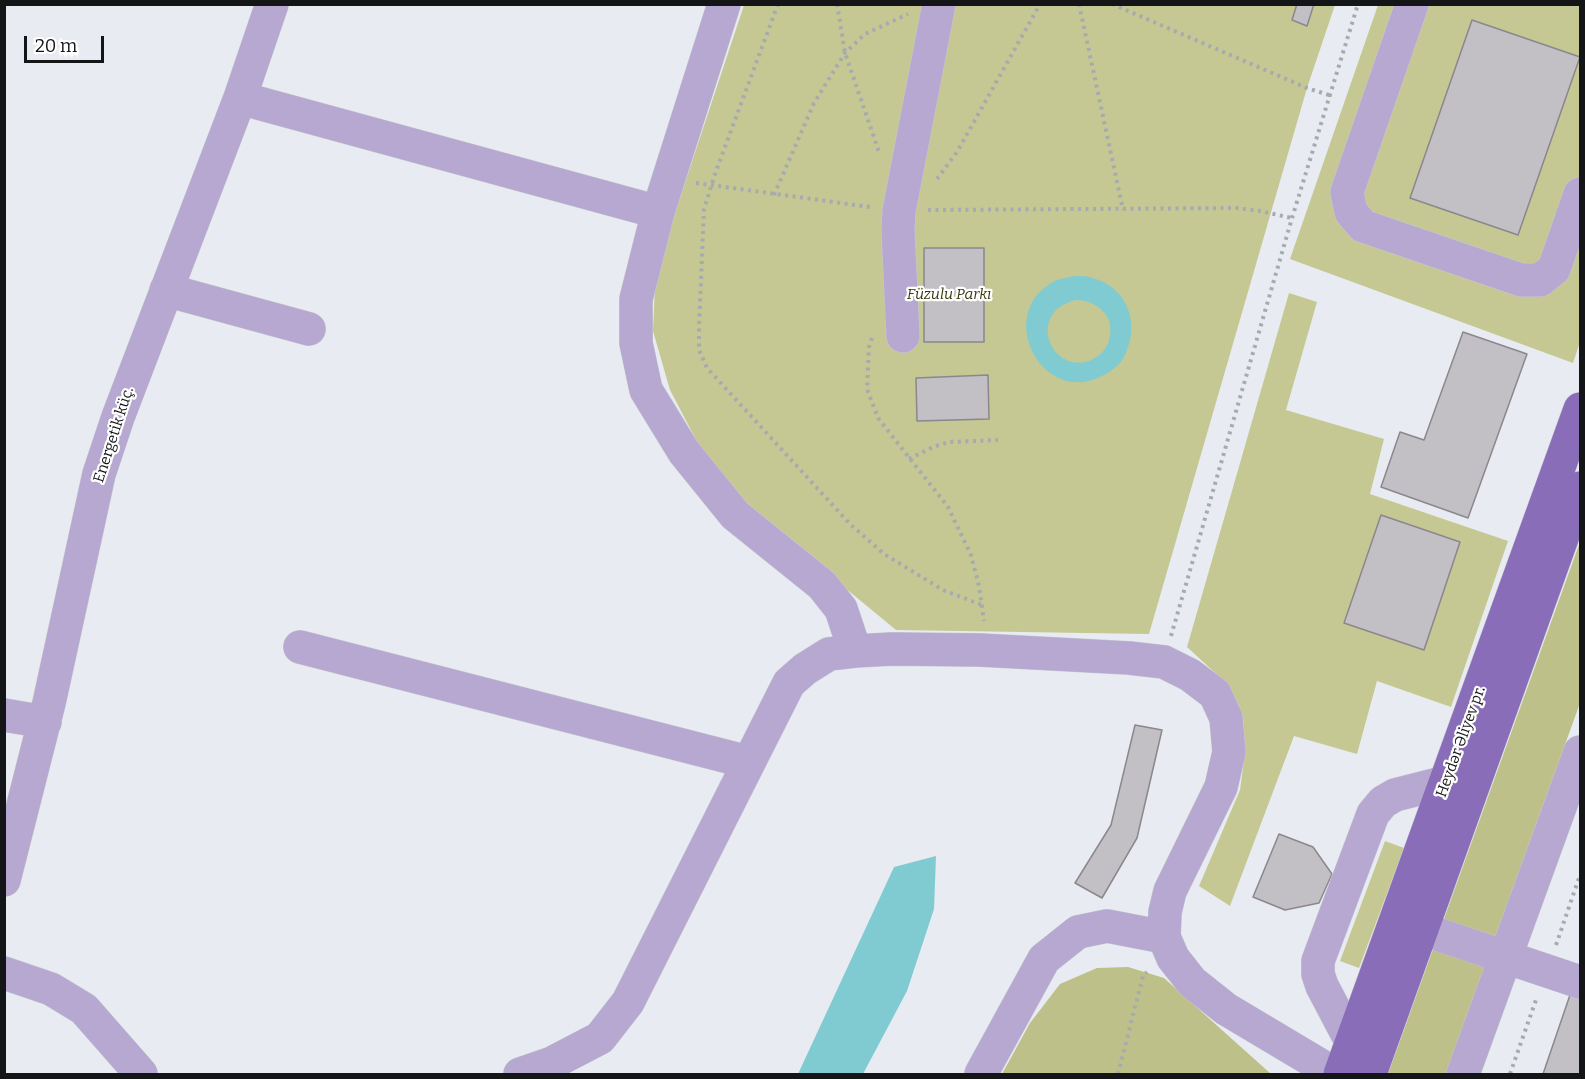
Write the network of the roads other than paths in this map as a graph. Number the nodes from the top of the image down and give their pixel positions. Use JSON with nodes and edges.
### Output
{"nodes":[{"id":1,"x":272,"y":4,"type":"edge"},
{"id":2,"x":724,"y":4,"type":"edge"},
{"id":3,"x":1412,"y":4,"type":"edge"},
{"id":4,"x":928,"y":7,"type":"edge"},
{"id":5,"x":240,"y":98,"type":"junction"},
{"id":6,"x":1581,"y":194,"type":"edge"},
{"id":7,"x":658,"y":212,"type":"junction"},
{"id":8,"x":166,"y":290,"type":"junction"},
{"id":9,"x":309,"y":329,"type":"dead end"},
{"id":10,"x":889,"y":333,"type":"road end"},
{"id":11,"x":1581,"y":409,"type":"edge"},
{"id":12,"x":1581,"y":488,"type":"edge"},
{"id":13,"x":300,"y":646,"type":"dead end"},
{"id":14,"x":855,"y":651,"type":"junction"},
{"id":15,"x":4,"y":715,"type":"edge"},
{"id":16,"x":45,"y":722,"type":"junction"},
{"id":17,"x":1581,"y":752,"type":"edge"},
{"id":18,"x":748,"y":762,"type":"junction"},
{"id":19,"x":1446,"y":782,"type":"junction"},
{"id":20,"x":4,"y":880,"type":"edge"},
{"id":21,"x":1422,"y":929,"type":"junction"},
{"id":22,"x":1169,"y":948,"type":"junction"},
{"id":23,"x":1506,"y":957,"type":"junction"},
{"id":24,"x":4,"y":973,"type":"edge"},
{"id":25,"x":1581,"y":982,"type":"edge"},
{"id":26,"x":1352,"y":1043,"type":"junction"},
{"id":27,"x":141,"y":1074,"type":"edge"},
{"id":28,"x":520,"y":1074,"type":"edge"},
{"id":29,"x":981,"y":1074,"type":"edge"},
{"id":30,"x":1335,"y":1074,"type":"edge"},
{"id":31,"x":1340,"y":1074,"type":"edge"},
{"id":32,"x":1370,"y":1074,"type":"edge"},
{"id":33,"x":1462,"y":1074,"type":"edge"}],
"edges":[{"from":1,"to":5,"type":"street","name":"Energetik küç."},
{"from":2,"to":7,"type":"street"},
{"from":3,"to":6,"type":"street"},
{"from":4,"to":10,"type":"street"},
{"from":5,"to":7,"type":"street"},
{"from":5,"to":8,"type":"street","name":"Energetik küç."},
{"from":7,"to":14,"type":"street"},
{"from":8,"to":9,"type":"street"},
{"from":8,"to":16,"type":"street","name":"Energetik küç."},
{"from":11,"to":19,"type":"main road","name":"Heydər Əliyev pr."},
{"from":12,"to":21,"type":"main road","name":"Heydər Əliyev pr."},
{"from":13,"to":18,"type":"street"},
{"from":14,"to":18,"type":"street"},
{"from":14,"to":22,"type":"street"},
{"from":15,"to":16,"type":"street"},
{"from":16,"to":20,"type":"street","name":"Energetik küç."},
{"from":17,"to":23,"type":"street"},
{"from":18,"to":28,"type":"street"},
{"from":19,"to":26,"type":"main road","name":"Heydər Əliyev pr."},
{"from":19,"to":26,"type":"street"},
{"from":21,"to":23,"type":"street"},
{"from":21,"to":32,"type":"main road","name":"Heydər Əliyev pr."},
{"from":22,"to":29,"type":"street"},
{"from":22,"to":30,"type":"street"},
{"from":23,"to":25,"type":"street"},
{"from":23,"to":33,"type":"street"},
{"from":24,"to":27,"type":"street"},
{"from":26,"to":31,"type":"main road","name":"Heydər Əliyev pr."}]}
